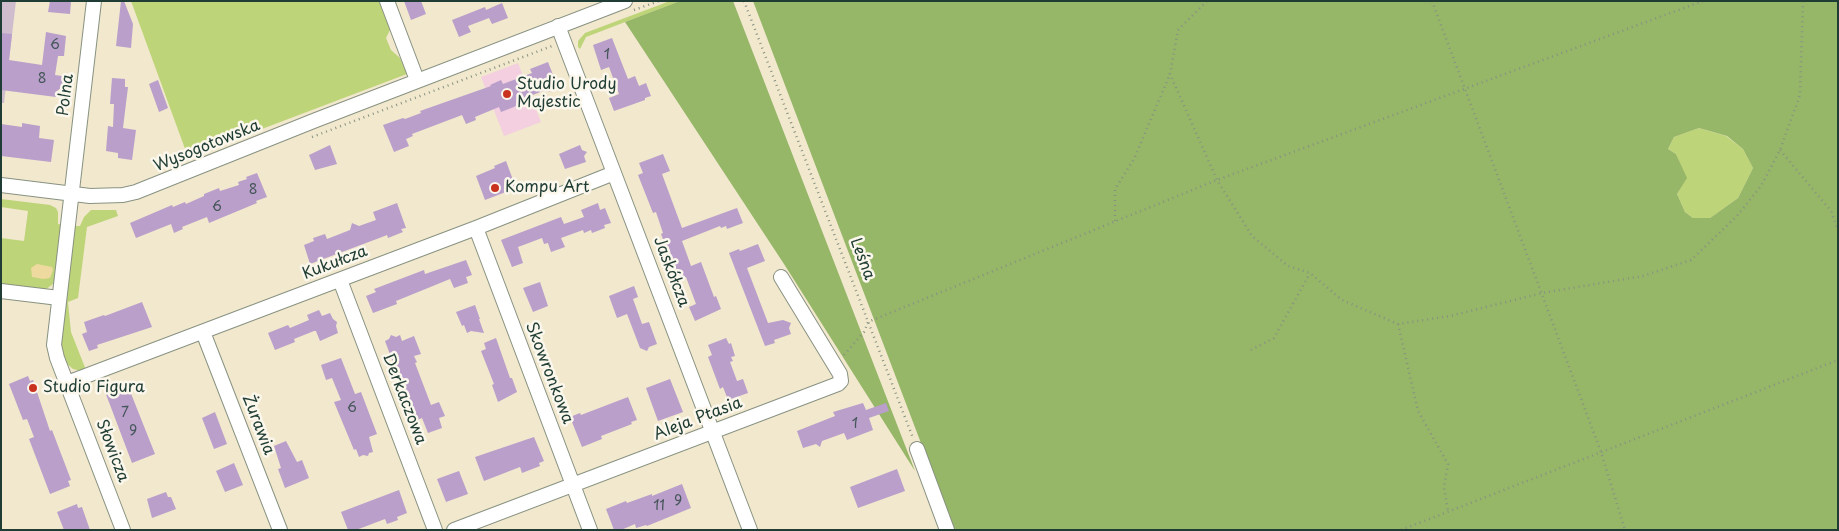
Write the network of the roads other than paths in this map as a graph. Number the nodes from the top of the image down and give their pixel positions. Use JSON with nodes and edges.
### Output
{"nodes":[{"id":1,"x":94,"y":1,"type":"edge"},
{"id":2,"x":387,"y":1,"type":"edge"},
{"id":3,"x":625,"y":1,"type":"edge"},
{"id":4,"x":558,"y":26,"type":"junction"},
{"id":5,"x":417,"y":80,"type":"junction"},
{"id":6,"x":614,"y":173,"type":"junction"},
{"id":7,"x":1,"y":185,"type":"edge"},
{"id":8,"x":72,"y":194,"type":"junction"},
{"id":9,"x":476,"y":228,"type":"junction"},
{"id":10,"x":781,"y":278,"type":"dead end"},
{"id":11,"x":340,"y":280,"type":"junction"},
{"id":12,"x":1,"y":291,"type":"edge"},
{"id":13,"x":59,"y":298,"type":"junction"},
{"id":14,"x":203,"y":332,"type":"junction"},
{"id":15,"x":67,"y":383,"type":"junction"},
{"id":16,"x":713,"y":432,"type":"junction"},
{"id":17,"x":917,"y":449,"type":"road end"},
{"id":18,"x":573,"y":486,"type":"junction"},
{"id":19,"x":123,"y":530,"type":"edge"},
{"id":20,"x":280,"y":530,"type":"edge"},
{"id":21,"x":435,"y":530,"type":"edge"},
{"id":22,"x":454,"y":530,"type":"edge"},
{"id":23,"x":590,"y":530,"type":"edge"},
{"id":24,"x":750,"y":530,"type":"edge"},
{"id":25,"x":947,"y":530,"type":"edge"}],
"edges":[{"from":1,"to":8,"type":"street","name":"Polna"},
{"from":2,"to":5,"type":"street"},
{"from":3,"to":4,"type":"street","name":"Wysogotowska"},
{"from":4,"to":5,"type":"street","name":"Wysogotowska"},
{"from":4,"to":6,"type":"street","name":"Jaskółcza"},
{"from":5,"to":8,"type":"street","name":"Wysogotowska"},
{"from":6,"to":9,"type":"street","name":"Kukułcza"},
{"from":6,"to":16,"type":"street","name":"Jaskółcza"},
{"from":7,"to":8,"type":"street","name":"Wysogotowska"},
{"from":8,"to":13,"type":"street","name":"Słowicza"},
{"from":9,"to":11,"type":"street","name":"Kukułcza"},
{"from":9,"to":18,"type":"street","name":"Skowronkowa"},
{"from":10,"to":16,"type":"street","name":"Aleja Ptasia"},
{"from":11,"to":14,"type":"street","name":"Kukułcza"},
{"from":11,"to":21,"type":"street","name":"Derkaczowa"},
{"from":12,"to":13,"type":"street"},
{"from":13,"to":15,"type":"street","name":"Słowicza"},
{"from":14,"to":15,"type":"street","name":"Kukułcza"},
{"from":14,"to":20,"type":"street","name":"Żurawia"},
{"from":15,"to":19,"type":"street","name":"Słowicza"},
{"from":16,"to":18,"type":"street","name":"Aleja Ptasia"},
{"from":16,"to":24,"type":"street","name":"Jaskółcza"},
{"from":17,"to":25,"type":"street"},
{"from":18,"to":22,"type":"street","name":"Aleja Ptasia"},
{"from":18,"to":23,"type":"street","name":"Skowronkowa"}]}
